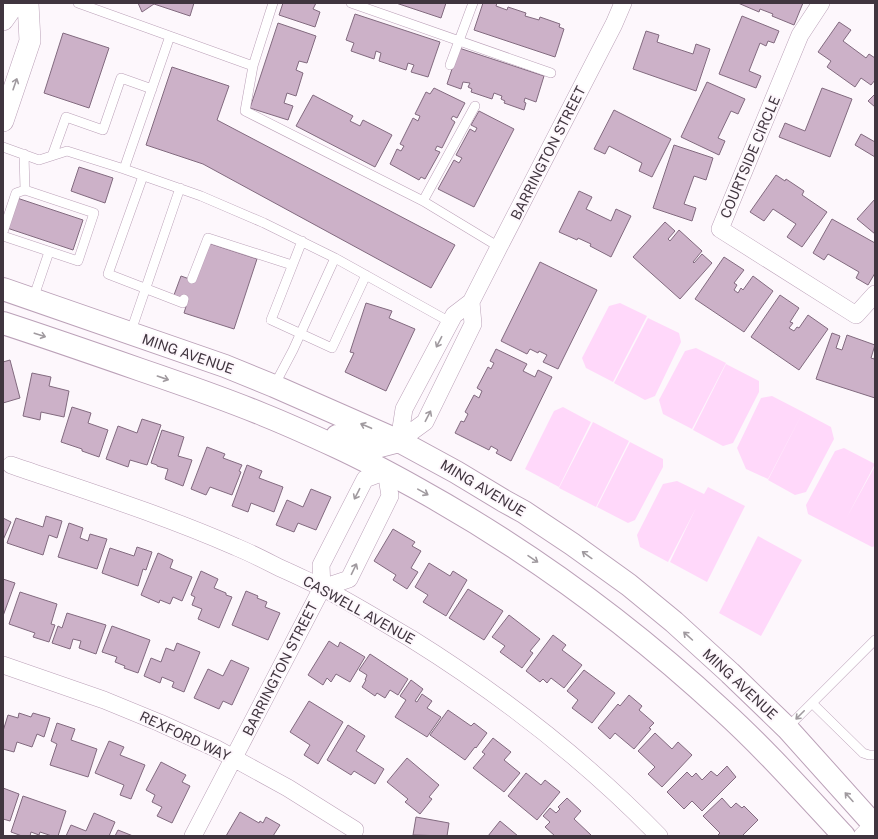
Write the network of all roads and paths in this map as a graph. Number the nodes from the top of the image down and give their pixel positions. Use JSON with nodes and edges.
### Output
{"nodes":[{"id":1,"x":15,"y":3,"type":"edge"},
{"id":2,"x":28,"y":3,"type":"edge"},
{"id":3,"x":78,"y":3,"type":"edge"},
{"id":4,"x":273,"y":3,"type":"edge"},
{"id":5,"x":351,"y":3,"type":"edge"},
{"id":6,"x":473,"y":3,"type":"edge"},
{"id":7,"x":822,"y":3,"type":"edge"},
{"id":8,"x":618,"y":5,"type":"edge"},
{"id":9,"x":3,"y":20,"type":"edge"},
{"id":10,"x":170,"y":36,"type":"junction"},
{"id":11,"x":459,"y":40,"type":"junction"},
{"id":12,"x":450,"y":65,"type":"dead end"},
{"id":13,"x":253,"y":66,"type":"junction"},
{"id":14,"x":551,"y":73,"type":"dead end"},
{"id":15,"x":152,"y":89,"type":"junction"},
{"id":16,"x":475,"y":106,"type":"dead end"},
{"id":17,"x":3,"y":121,"type":"edge"},
{"id":18,"x":3,"y":147,"type":"edge"},
{"id":19,"x":24,"y":154,"type":"junction"},
{"id":20,"x":52,"y":156,"type":"junction"},
{"id":21,"x":124,"y":170,"type":"junction"},
{"id":22,"x":143,"y":176,"type":"junction"},
{"id":23,"x":180,"y":188,"type":"junction"},
{"id":24,"x":25,"y":190,"type":"junction"},
{"id":25,"x":37,"y":194,"type":"junction"},
{"id":26,"x":423,"y":201,"type":"junction"},
{"id":27,"x":34,"y":204,"type":"dead end"},
{"id":28,"x":73,"y":206,"type":"junction"},
{"id":29,"x":70,"y":216,"type":"dead end"},
{"id":30,"x":3,"y":232,"type":"edge"},
{"id":31,"x":3,"y":236,"type":"edge"},
{"id":32,"x":302,"y":241,"type":"junction"},
{"id":33,"x":499,"y":247,"type":"junction"},
{"id":34,"x":55,"y":250,"type":"junction"},
{"id":35,"x":335,"y":258,"type":"junction"},
{"id":36,"x":292,"y":265,"type":"junction"},
{"id":37,"x":366,"y":276,"type":"junction"},
{"id":38,"x":192,"y":280,"type":"dead end"},
{"id":39,"x":145,"y":288,"type":"junction"},
{"id":40,"x":3,"y":289,"type":"edge"},
{"id":41,"x":875,"y":294,"type":"edge"},
{"id":42,"x":33,"y":299,"type":"junction"},
{"id":43,"x":184,"y":299,"type":"dead end"},
{"id":44,"x":471,"y":302,"type":"junction"},
{"id":45,"x":450,"y":322,"type":"junction"},
{"id":46,"x":3,"y":323,"type":"edge"},
{"id":47,"x":300,"y":333,"type":"junction"},
{"id":48,"x":130,"y":334,"type":"junction"},
{"id":49,"x":274,"y":386,"type":"junction"},
{"id":50,"x":267,"y":416,"type":"junction"},
{"id":51,"x":399,"y":441,"type":"junction"},
{"id":52,"x":12,"y":465,"type":"dead end"},
{"id":53,"x":386,"y":471,"type":"junction"},
{"id":54,"x":504,"y":501,"type":"junction"},
{"id":55,"x":322,"y":588,"type":"junction"},
{"id":56,"x":875,"y":640,"type":"edge"},
{"id":57,"x":3,"y":665,"type":"edge"},
{"id":58,"x":812,"y":703,"type":"junction"},
{"id":59,"x":787,"y":728,"type":"junction"},
{"id":60,"x":875,"y":755,"type":"edge"},
{"id":61,"x":234,"y":758,"type":"junction"},
{"id":62,"x":871,"y":827,"type":"edge"},
{"id":63,"x":355,"y":830,"type":"dead end"},
{"id":64,"x":193,"y":836,"type":"edge"},
{"id":65,"x":659,"y":836,"type":"edge"},
{"id":66,"x":844,"y":836,"type":"edge"}],
"edges":[{"from":1,"to":9,"type":"street"},
{"from":17,"to":2,"type":"street","one_way":true},
{"from":3,"to":10,"type":"lane"},
{"from":4,"to":13,"type":"lane"},
{"from":5,"to":11,"type":"lane"},
{"from":6,"to":11,"type":"lane"},
{"from":7,"to":41,"type":"street","name":"COURTSIDE CIRCLE"},
{"from":8,"to":33,"type":"street","name":"BARRINGTON STREET"},
{"from":10,"to":13,"type":"lane"},
{"from":10,"to":15,"type":"lane"},
{"from":11,"to":12,"type":"lane"},
{"from":11,"to":14,"type":"lane"},
{"from":13,"to":26,"type":"lane"},
{"from":15,"to":20,"type":"lane"},
{"from":15,"to":21,"type":"lane"},
{"from":16,"to":26,"type":"lane"},
{"from":18,"to":19,"type":"lane"},
{"from":19,"to":20,"type":"lane"},
{"from":19,"to":24,"type":"lane"},
{"from":20,"to":21,"type":"lane"},
{"from":21,"to":22,"type":"lane"},
{"from":22,"to":23,"type":"lane"},
{"from":22,"to":39,"type":"lane"},
{"from":23,"to":32,"type":"lane"},
{"from":23,"to":39,"type":"lane"},
{"from":24,"to":25,"type":"lane"},
{"from":24,"to":30,"type":"lane"},
{"from":25,"to":27,"type":"lane"},
{"from":25,"to":28,"type":"lane"},
{"from":26,"to":33,"type":"lane"},
{"from":28,"to":29,"type":"lane"},
{"from":28,"to":34,"type":"lane"},
{"from":31,"to":34,"type":"lane"},
{"from":32,"to":35,"type":"lane"},
{"from":32,"to":36,"type":"lane"},
{"from":33,"to":44,"type":"street","name":"BARRINGTON STREET"},
{"from":34,"to":42,"type":"lane"},
{"from":35,"to":37,"type":"lane"},
{"from":35,"to":47,"type":"lane"},
{"from":36,"to":38,"type":"lane"},
{"from":36,"to":47,"type":"lane"},
{"from":37,"to":45,"type":"lane"},
{"from":37,"to":47,"type":"lane"},
{"from":39,"to":43,"type":"lane"},
{"from":39,"to":48,"type":"lane"},
{"from":40,"to":42,"type":"main road","name":"MING AVENUE"},
{"from":42,"to":48,"type":"main road","name":"MING AVENUE"},
{"from":44,"to":45,"type":"street","name":"BARRINGTON STREET"},
{"from":51,"to":44,"type":"street","one_way":true},
{"from":45,"to":51,"type":"street","name":"BARRINGTON STREET","one_way":true},
{"from":46,"to":50,"type":"main road","one_way":true},
{"from":47,"to":49,"type":"lane"},
{"from":48,"to":49,"type":"main road","name":"MING AVENUE"},
{"from":51,"to":49,"type":"main road","name":"MING AVENUE","one_way":true},
{"from":50,"to":51,"type":"main road"},
{"from":50,"to":53,"type":"main road"},
{"from":51,"to":54,"type":"main road","name":"MING AVENUE"},
{"from":52,"to":55,"type":"street","name":"CASWELL AVENUE"},
{"from":53,"to":54,"type":"main road"},
{"from":53,"to":55,"type":"street","name":"BARRINGTON STREET","one_way":true},
{"from":55,"to":53,"type":"street","name":"BARRINGTON STREET","one_way":true},
{"from":53,"to":66,"type":"main road","one_way":true},
{"from":59,"to":54,"type":"main road","name":"MING AVENUE","one_way":true},
{"from":55,"to":61,"type":"street","name":"BARRINGTON STREET"},
{"from":55,"to":65,"type":"street","name":"CASWELL AVENUE"},
{"from":56,"to":58,"type":"lane"},
{"from":57,"to":61,"type":"street","name":"REXFORD WAY"},
{"from":58,"to":59,"type":"lane","one_way":true},
{"from":58,"to":60,"type":"lane"},
{"from":62,"to":59,"type":"main road","name":"MING AVENUE","one_way":true},
{"from":61,"to":63,"type":"street","name":"REXFORD WAY"},
{"from":61,"to":64,"type":"street","name":"BARRINGTON STREET"}]}
